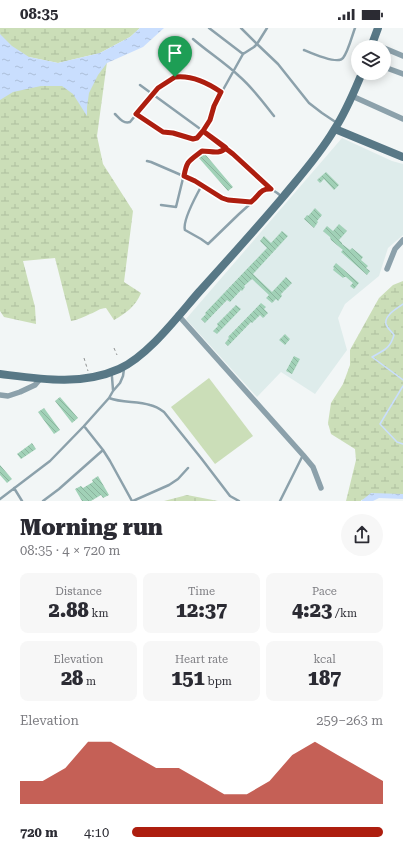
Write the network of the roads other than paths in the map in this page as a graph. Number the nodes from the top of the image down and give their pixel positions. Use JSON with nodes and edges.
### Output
{"nodes":[{"id":1,"x":209,"y":28,"type":"edge"},
{"id":2,"x":241,"y":28,"type":"edge"},
{"id":3,"x":267,"y":28,"type":"edge"},
{"id":4,"x":353,"y":28,"type":"edge"},
{"id":5,"x":378,"y":28,"type":"edge"},
{"id":6,"x":193,"y":39,"type":"dead end"},
{"id":7,"x":374,"y":40,"type":"edge"},
{"id":8,"x":257,"y":44,"type":"junction"},
{"id":9,"x":304,"y":50,"type":"dead end"},
{"id":10,"x":391,"y":51,"type":"edge"},
{"id":11,"x":243,"y":54,"type":"junction"},
{"id":12,"x":403,"y":56,"type":"edge"},
{"id":13,"x":391,"y":70,"type":"edge"},
{"id":14,"x":234,"y":71,"type":"junction"},
{"id":15,"x":403,"y":74,"type":"edge"},
{"id":16,"x":359,"y":80,"type":"edge"},
{"id":17,"x":140,"y":85,"type":"dead end"},
{"id":18,"x":221,"y":92,"type":"junction"},
{"id":19,"x":153,"y":94,"type":"junction"},
{"id":20,"x":352,"y":96,"type":"junction"},
{"id":21,"x":115,"y":114,"type":"dead end"},
{"id":22,"x":136,"y":114,"type":"junction"},
{"id":23,"x":274,"y":116,"type":"dead end"},
{"id":24,"x":403,"y":119,"type":"edge"},
{"id":25,"x":336,"y":126,"type":"junction"},
{"id":26,"x":203,"y":131,"type":"junction"},
{"id":27,"x":226,"y":148,"type":"junction"},
{"id":28,"x":403,"y":157,"type":"edge"},
{"id":29,"x":147,"y":161,"type":"dead end"},
{"id":30,"x":184,"y":176,"type":"junction"},
{"id":31,"x":202,"y":185,"type":"junction"},
{"id":32,"x":271,"y":189,"type":"junction"},
{"id":33,"x":282,"y":197,"type":"junction"},
{"id":34,"x":251,"y":202,"type":"junction"},
{"id":35,"x":161,"y":206,"type":"dead end"},
{"id":36,"x":403,"y":240,"type":"edge"},
{"id":37,"x":387,"y":269,"type":"dead end"},
{"id":38,"x":178,"y":316,"type":"junction"},
{"id":39,"x":124,"y":366,"type":"junction"},
{"id":40,"x":110,"y":372,"type":"junction"},
{"id":41,"x":0,"y":374,"type":"edge"},
{"id":42,"x":40,"y":379,"type":"junction"},
{"id":43,"x":113,"y":391,"type":"junction"},
{"id":44,"x":0,"y":395,"type":"edge"},
{"id":45,"x":109,"y":398,"type":"junction"},
{"id":46,"x":84,"y":426,"type":"junction"},
{"id":47,"x":103,"y":450,"type":"junction"},
{"id":48,"x":303,"y":455,"type":"junction"},
{"id":49,"x":188,"y":468,"type":"dead end"},
{"id":50,"x":14,"y":488,"type":"junction"},
{"id":51,"x":321,"y":488,"type":"dead end"},
{"id":52,"x":0,"y":498,"type":"edge"},
{"id":53,"x":22,"y":501,"type":"edge"},
{"id":54,"x":43,"y":501,"type":"edge"},
{"id":55,"x":133,"y":501,"type":"edge"},
{"id":56,"x":238,"y":501,"type":"edge"},
{"id":57,"x":280,"y":501,"type":"edge"}],
"edges":[{"from":1,"to":11,"type":"lane"},
{"from":2,"to":8,"type":"lane"},
{"from":3,"to":8,"type":"lane"},
{"from":4,"to":9,"type":"lane"},
{"from":5,"to":7,"type":"street"},
{"from":6,"to":14,"type":"lane"},
{"from":8,"to":11,"type":"lane"},
{"from":8,"to":25,"type":"lane"},
{"from":10,"to":12,"type":"street"},
{"from":11,"to":14,"type":"lane"},
{"from":13,"to":15,"type":"street"},
{"from":14,"to":18,"type":"lane"},
{"from":14,"to":23,"type":"lane"},
{"from":16,"to":20,"type":"street"},
{"from":17,"to":19,"type":"lane"},
{"from":18,"to":19,"type":"lane"},
{"from":18,"to":26,"type":"lane"},
{"from":19,"to":22,"type":"lane"},
{"from":19,"to":26,"type":"lane"},
{"from":20,"to":24,"type":"street"},
{"from":20,"to":25,"type":"street"},
{"from":21,"to":22,"type":"lane"},
{"from":22,"to":26,"type":"lane"},
{"from":25,"to":28,"type":"street"},
{"from":25,"to":33,"type":"street"},
{"from":26,"to":27,"type":"lane"},
{"from":27,"to":30,"type":"lane"},
{"from":27,"to":32,"type":"lane"},
{"from":29,"to":30,"type":"lane"},
{"from":30,"to":31,"type":"lane"},
{"from":30,"to":35,"type":"lane"},
{"from":31,"to":34,"type":"lane"},
{"from":31,"to":34,"type":"lane"},
{"from":32,"to":33,"type":"lane"},
{"from":32,"to":34,"type":"lane"},
{"from":33,"to":38,"type":"street"},
{"from":36,"to":37,"type":"street"},
{"from":38,"to":39,"type":"street"},
{"from":38,"to":48,"type":"street"},
{"from":39,"to":40,"type":"street"},
{"from":39,"to":43,"type":"lane"},
{"from":40,"to":42,"type":"street"},
{"from":40,"to":43,"type":"lane"},
{"from":41,"to":42,"type":"street"},
{"from":42,"to":44,"type":"street"},
{"from":43,"to":45,"type":"lane"},
{"from":45,"to":46,"type":"lane"},
{"from":45,"to":56,"type":"lane"},
{"from":46,"to":47,"type":"lane"},
{"from":46,"to":50,"type":"lane"},
{"from":47,"to":54,"type":"lane"},
{"from":47,"to":55,"type":"lane"},
{"from":48,"to":51,"type":"street"},
{"from":48,"to":57,"type":"lane"},
{"from":49,"to":55,"type":"lane"},
{"from":50,"to":52,"type":"lane"},
{"from":50,"to":53,"type":"lane"}]}
